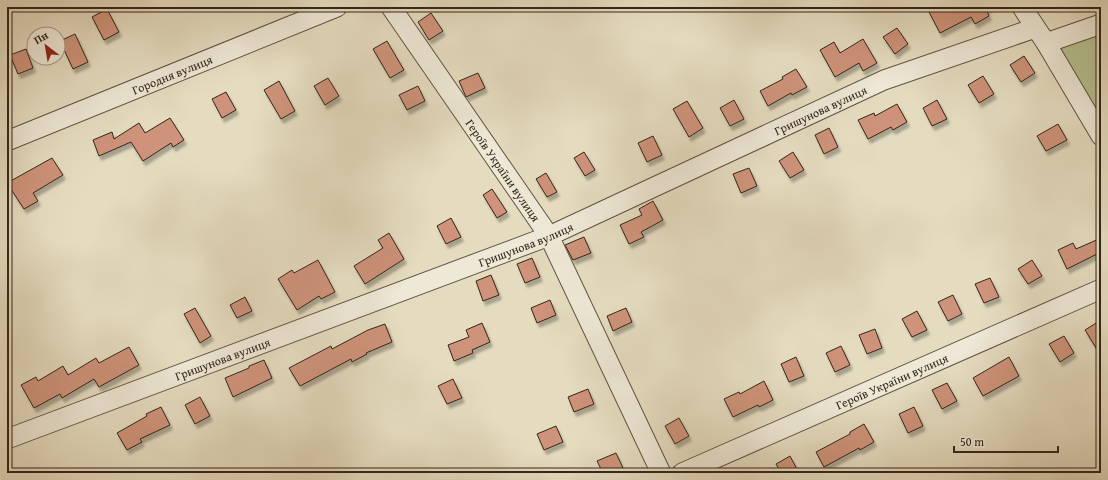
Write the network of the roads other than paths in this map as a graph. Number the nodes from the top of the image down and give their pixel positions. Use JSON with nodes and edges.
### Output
{"nodes":[{"id":1,"x":337,"y":7,"type":"edge"},
{"id":2,"x":391,"y":7,"type":"edge"},
{"id":3,"x":1022,"y":7,"type":"edge"},
{"id":4,"x":1101,"y":24,"type":"edge"},
{"id":5,"x":1041,"y":36,"type":"junction"},
{"id":6,"x":1101,"y":136,"type":"edge"},
{"id":7,"x":7,"y":141,"type":"edge"},
{"id":8,"x":549,"y":236,"type":"junction"},
{"id":9,"x":1101,"y":289,"type":"edge"},
{"id":10,"x":7,"y":439,"type":"edge"},
{"id":11,"x":661,"y":473,"type":"edge"},
{"id":12,"x":682,"y":473,"type":"edge"}],
"edges":[{"from":1,"to":7,"type":"street","name":"Городня вулиця"},
{"from":2,"to":8,"type":"street","name":"Героїв України вулиця"},
{"from":3,"to":5,"type":"street"},
{"from":4,"to":5,"type":"street","name":"Гришунова вулиця"},
{"from":5,"to":6,"type":"street"},
{"from":5,"to":8,"type":"street","name":"Гришунова вулиця"},
{"from":8,"to":10,"type":"street","name":"Гришунова вулиця"},
{"from":8,"to":11,"type":"street","name":"Героїв України вулиця"},
{"from":9,"to":12,"type":"street","name":"Героїв України вулиця"}]}
